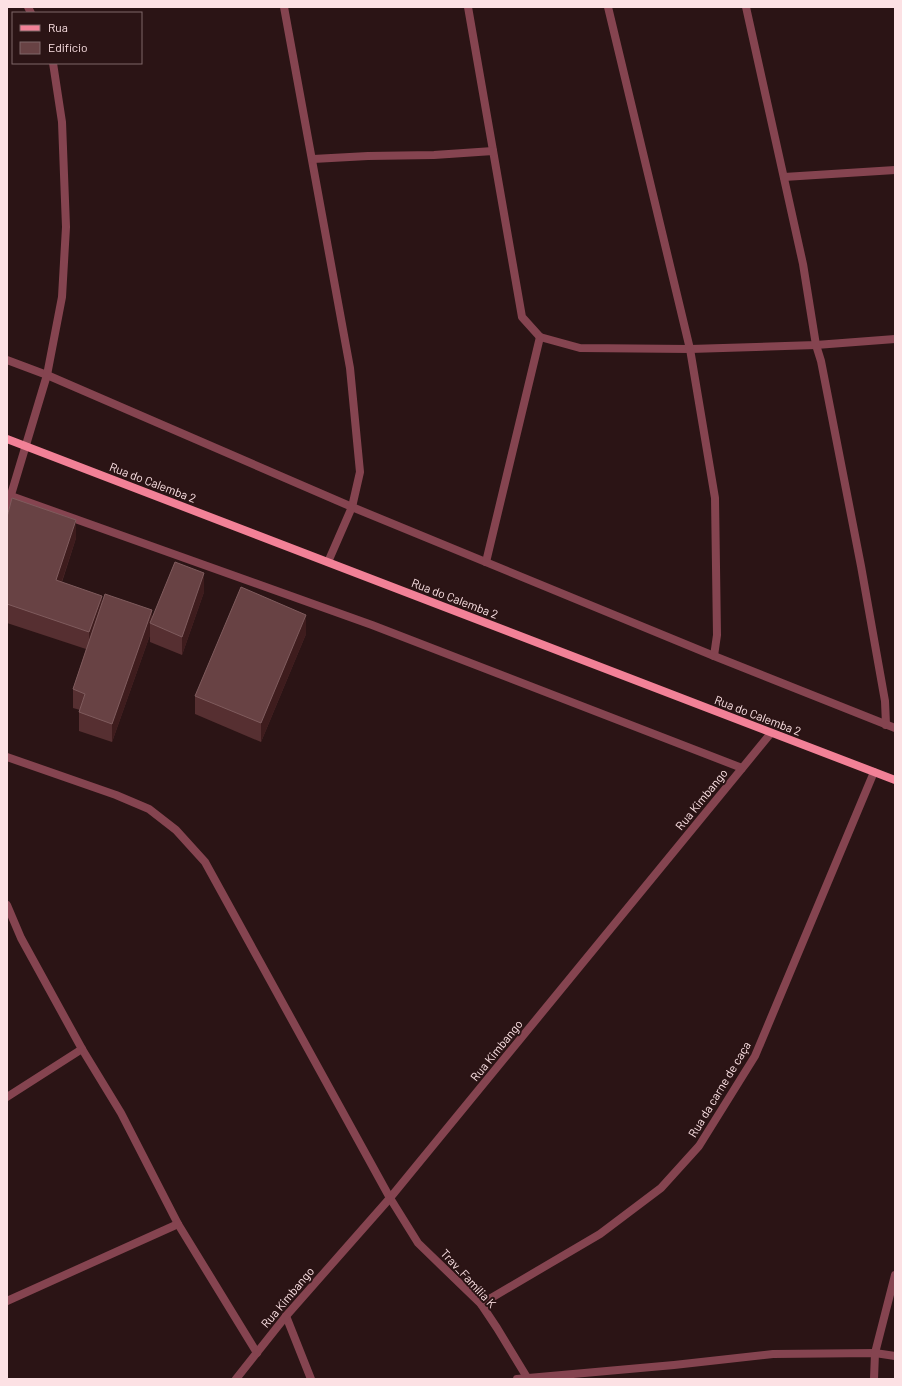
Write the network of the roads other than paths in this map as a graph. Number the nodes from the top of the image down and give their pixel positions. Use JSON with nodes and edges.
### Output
{"nodes":[{"id":1,"x":284,"y":7,"type":"edge"},
{"id":2,"x":468,"y":7,"type":"edge"},
{"id":3,"x":608,"y":7,"type":"edge"},
{"id":4,"x":746,"y":7,"type":"edge"},
{"id":5,"x":52,"y":64,"type":"edge"},
{"id":6,"x":493,"y":151,"type":"junction"},
{"id":7,"x":312,"y":159,"type":"junction"},
{"id":8,"x":895,"y":170,"type":"edge"},
{"id":9,"x":784,"y":177,"type":"junction"},
{"id":10,"x":540,"y":337,"type":"junction"},
{"id":11,"x":895,"y":339,"type":"edge"},
{"id":12,"x":816,"y":345,"type":"junction"},
{"id":13,"x":690,"y":349,"type":"junction"},
{"id":14,"x":7,"y":360,"type":"edge"},
{"id":15,"x":47,"y":375,"type":"junction"},
{"id":16,"x":7,"y":438,"type":"edge"},
{"id":17,"x":27,"y":446,"type":"junction"},
{"id":18,"x":11,"y":496,"type":"junction"},
{"id":19,"x":352,"y":507,"type":"junction"},
{"id":20,"x":7,"y":508,"type":"edge"},
{"id":21,"x":328,"y":562,"type":"junction"},
{"id":22,"x":486,"y":562,"type":"junction"},
{"id":23,"x":714,"y":656,"type":"junction"},
{"id":24,"x":886,"y":725,"type":"junction"},
{"id":25,"x":895,"y":728,"type":"edge"},
{"id":26,"x":771,"y":732,"type":"junction"},
{"id":27,"x":7,"y":757,"type":"edge"},
{"id":28,"x":742,"y":768,"type":"junction"},
{"id":29,"x":874,"y":772,"type":"junction"},
{"id":30,"x":895,"y":780,"type":"edge"},
{"id":31,"x":7,"y":905,"type":"edge"},
{"id":32,"x":82,"y":1049,"type":"junction"},
{"id":33,"x":7,"y":1097,"type":"edge"},
{"id":34,"x":390,"y":1198,"type":"junction"},
{"id":35,"x":178,"y":1224,"type":"junction"},
{"id":36,"x":895,"y":1274,"type":"edge"},
{"id":37,"x":7,"y":1302,"type":"edge"},
{"id":38,"x":481,"y":1304,"type":"junction"},
{"id":39,"x":286,"y":1316,"type":"junction"},
{"id":40,"x":257,"y":1353,"type":"junction"},
{"id":41,"x":875,"y":1353,"type":"junction"},
{"id":42,"x":895,"y":1356,"type":"edge"},
{"id":43,"x":528,"y":1378,"type":"edge"},
{"id":44,"x":236,"y":1379,"type":"edge"},
{"id":45,"x":310,"y":1379,"type":"edge"},
{"id":46,"x":518,"y":1379,"type":"edge"},
{"id":47,"x":874,"y":1379,"type":"edge"}],
"edges":[{"from":1,"to":7,"type":"street"},
{"from":2,"to":6,"type":"street"},
{"from":3,"to":13,"type":"street"},
{"from":4,"to":9,"type":"street"},
{"from":5,"to":15,"type":"street"},
{"from":6,"to":7,"type":"street"},
{"from":6,"to":10,"type":"street"},
{"from":7,"to":19,"type":"street"},
{"from":8,"to":9,"type":"street"},
{"from":9,"to":12,"type":"street"},
{"from":10,"to":13,"type":"street"},
{"from":10,"to":22,"type":"street"},
{"from":11,"to":12,"type":"street"},
{"from":12,"to":13,"type":"street"},
{"from":12,"to":24,"type":"street"},
{"from":13,"to":23,"type":"street"},
{"from":14,"to":15,"type":"street"},
{"from":15,"to":17,"type":"street"},
{"from":15,"to":19,"type":"street"},
{"from":16,"to":17,"type":"main road","name":"Rua do Calemba 2"},
{"from":17,"to":18,"type":"street"},
{"from":17,"to":21,"type":"main road","name":"Rua do Calemba 2"},
{"from":18,"to":20,"type":"street"},
{"from":18,"to":28,"type":"street"},
{"from":19,"to":21,"type":"street"},
{"from":19,"to":22,"type":"street"},
{"from":21,"to":26,"type":"main road","name":"Rua do Calemba 2"},
{"from":22,"to":23,"type":"street"},
{"from":23,"to":24,"type":"street"},
{"from":24,"to":25,"type":"street"},
{"from":26,"to":28,"type":"street","name":"Rua Kimbango"},
{"from":26,"to":29,"type":"main road","name":"Rua do Calemba 2"},
{"from":27,"to":34,"type":"street","name":"Trav_Família K"},
{"from":28,"to":34,"type":"street","name":"Rua Kimbango"},
{"from":29,"to":30,"type":"main road","name":"Rua do Calemba 2"},
{"from":29,"to":38,"type":"street","name":"Rua da carne de caça"},
{"from":31,"to":32,"type":"street"},
{"from":32,"to":33,"type":"street"},
{"from":32,"to":35,"type":"street"},
{"from":34,"to":38,"type":"street","name":"Trav_Família K"},
{"from":34,"to":39,"type":"street","name":"Rua Kimbango"},
{"from":35,"to":37,"type":"street"},
{"from":35,"to":40,"type":"street"},
{"from":36,"to":41,"type":"street"},
{"from":38,"to":43,"type":"street","name":"Trav_Família K"},
{"from":39,"to":40,"type":"street","name":"Rua Kimbango"},
{"from":39,"to":45,"type":"street"},
{"from":40,"to":44,"type":"street","name":"Rua Kimbango"},
{"from":41,"to":42,"type":"street"},
{"from":41,"to":43,"type":"street"},
{"from":41,"to":47,"type":"street"},
{"from":43,"to":46,"type":"street"}]}
